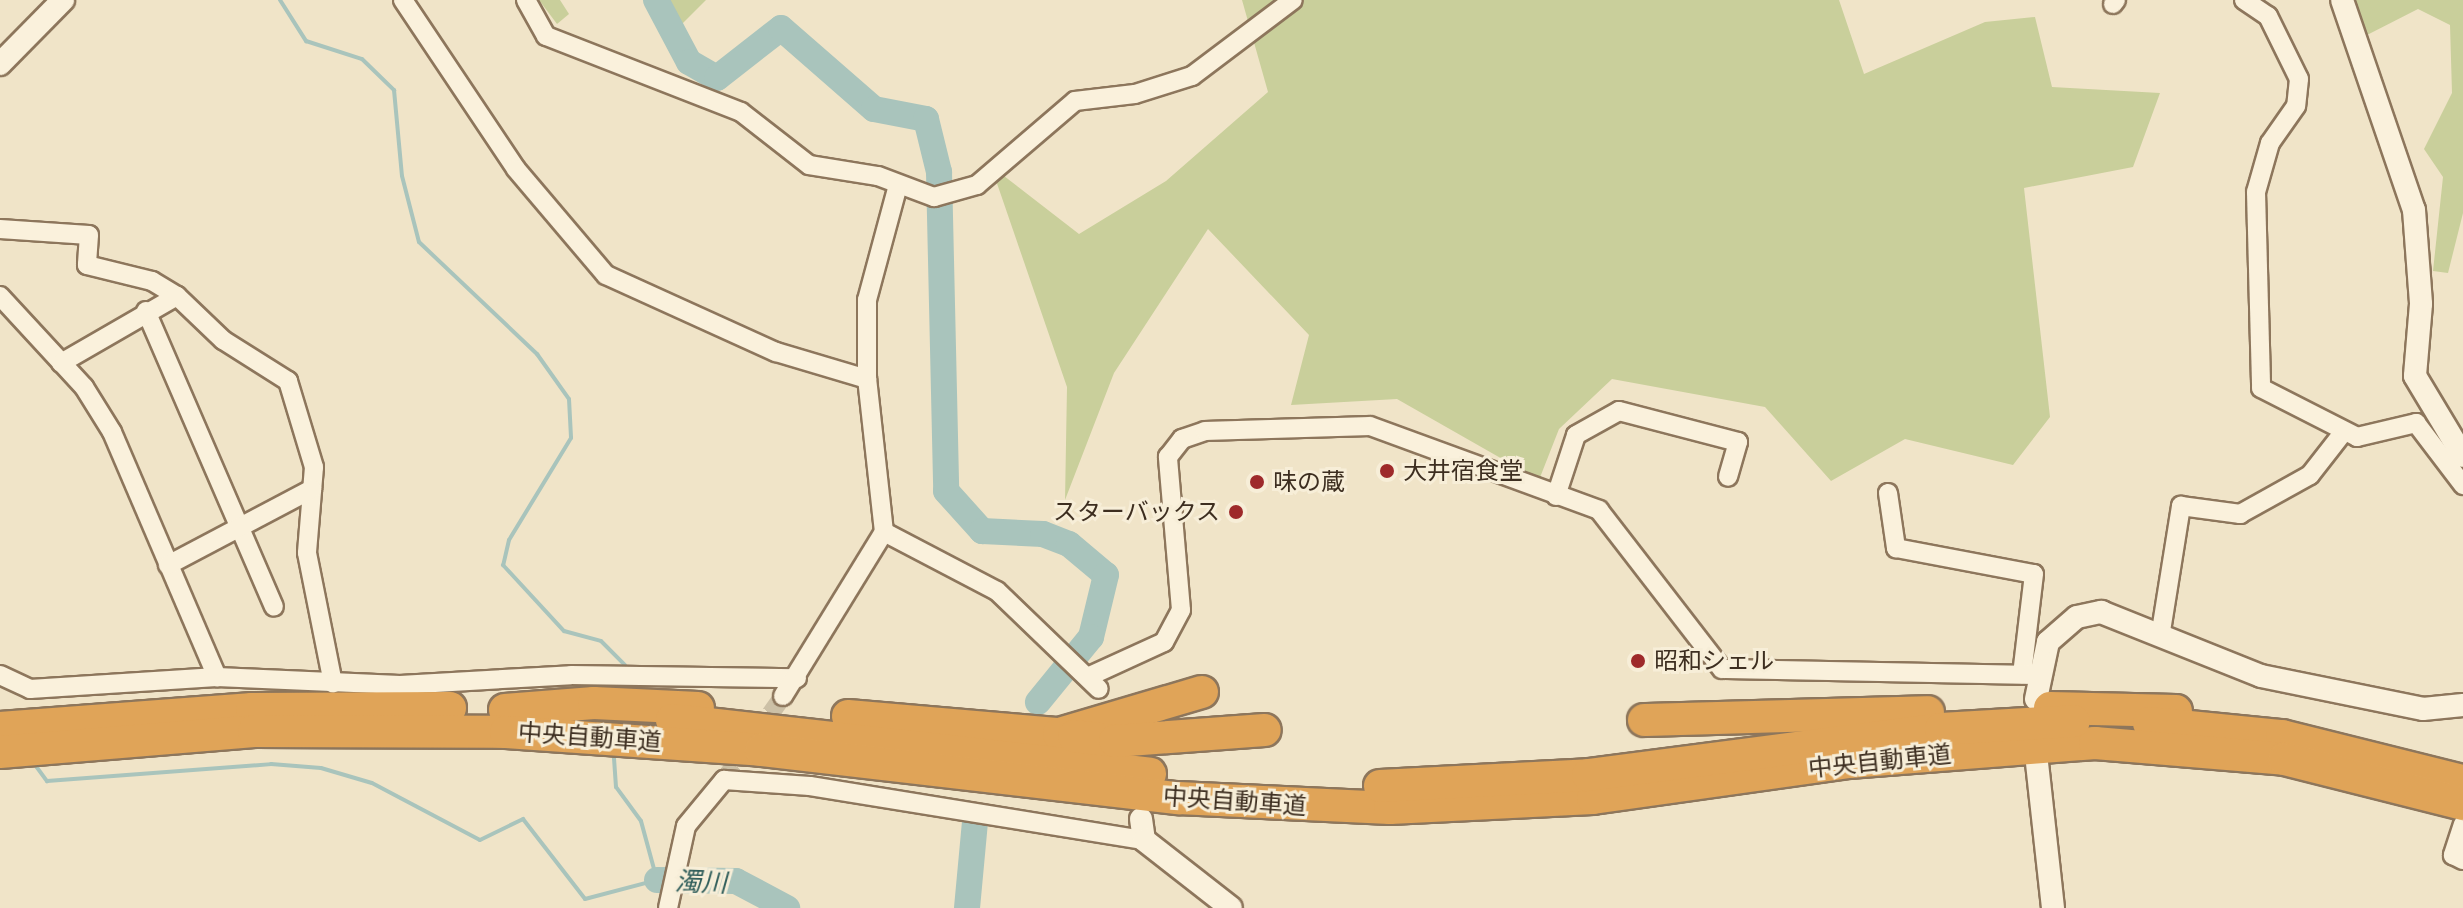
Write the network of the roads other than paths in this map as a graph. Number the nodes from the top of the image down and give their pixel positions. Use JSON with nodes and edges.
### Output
{"nodes":[{"id":1,"x":63,"y":0,"type":"edge"},
{"id":2,"x":403,"y":0,"type":"edge"},
{"id":3,"x":526,"y":0,"type":"edge"},
{"id":4,"x":1293,"y":0,"type":"edge"},
{"id":5,"x":2244,"y":0,"type":"edge"},
{"id":6,"x":2342,"y":0,"type":"edge"},
{"id":7,"x":0,"y":64,"type":"edge"},
{"id":8,"x":898,"y":185,"type":"junction"},
{"id":9,"x":0,"y":229,"type":"edge"},
{"id":10,"x":0,"y":296,"type":"edge"},
{"id":11,"x":177,"y":296,"type":"junction"},
{"id":12,"x":146,"y":311,"type":"junction"},
{"id":13,"x":61,"y":363,"type":"junction"},
{"id":14,"x":867,"y":379,"type":"junction"},
{"id":15,"x":2342,"y":434,"type":"junction"},
{"id":16,"x":2463,"y":456,"type":"edge"},
{"id":17,"x":1728,"y":477,"type":"dead end"},
{"id":18,"x":2463,"y":485,"type":"edge"},
{"id":19,"x":312,"y":489,"type":"junction"},
{"id":20,"x":1888,"y":493,"type":"dead end"},
{"id":21,"x":1556,"y":496,"type":"junction"},
{"id":22,"x":240,"y":527,"type":"junction"},
{"id":23,"x":884,"y":532,"type":"junction"},
{"id":24,"x":168,"y":565,"type":"junction"},
{"id":25,"x":274,"y":607,"type":"dead end"},
{"id":26,"x":2161,"y":631,"type":"junction"},
{"id":27,"x":2030,"y":674,"type":"junction"},
{"id":28,"x":0,"y":675,"type":"edge"},
{"id":29,"x":217,"y":677,"type":"junction"},
{"id":30,"x":797,"y":678,"type":"junction"},
{"id":31,"x":333,"y":683,"type":"junction"},
{"id":32,"x":1202,"y":692,"type":"dead end"},
{"id":33,"x":783,"y":696,"type":"tunnel mouth"},
{"id":34,"x":2036,"y":699,"type":"dead end"},
{"id":35,"x":2463,"y":705,"type":"edge"},
{"id":36,"x":505,"y":710,"type":"junction"},
{"id":37,"x":1644,"y":720,"type":"dead end"},
{"id":38,"x":1265,"y":730,"type":"dead end"},
{"id":39,"x":20,"y":734,"type":"edge"},
{"id":40,"x":1059,"y":734,"type":"junction"},
{"id":41,"x":0,"y":752,"type":"edge"},
{"id":42,"x":2364,"y":752,"type":"junction"},
{"id":43,"x":2037,"y":763,"type":"dead end"},
{"id":44,"x":2463,"y":781,"type":"edge"},
{"id":45,"x":2463,"y":804,"type":"edge"},
{"id":46,"x":2463,"y":824,"type":"edge"},
{"id":47,"x":1142,"y":829,"type":"joint"},
{"id":48,"x":2458,"y":858,"type":"edge"},
{"id":49,"x":670,"y":899,"type":"edge"},
{"id":50,"x":1231,"y":908,"type":"edge"},
{"id":51,"x":2053,"y":908,"type":"edge"}],
"edges":[{"from":1,"to":7,"type":"street"},
{"from":2,"to":14,"type":"street"},
{"from":3,"to":8,"type":"street"},
{"from":4,"to":8,"type":"street"},
{"from":5,"to":15,"type":"street"},
{"from":6,"to":16,"type":"street"},
{"from":8,"to":14,"type":"street"},
{"from":9,"to":11,"type":"street"},
{"from":10,"to":13,"type":"street"},
{"from":11,"to":12,"type":"street"},
{"from":11,"to":19,"type":"street"},
{"from":12,"to":13,"type":"street"},
{"from":12,"to":22,"type":"street"},
{"from":13,"to":24,"type":"street"},
{"from":14,"to":23,"type":"street"},
{"from":15,"to":18,"type":"street"},
{"from":15,"to":26,"type":"street"},
{"from":17,"to":21,"type":"street"},
{"from":19,"to":22,"type":"street"},
{"from":19,"to":31,"type":"street"},
{"from":20,"to":27,"type":"street"},
{"from":21,"to":23,"type":"street"},
{"from":21,"to":27,"type":"street"},
{"from":22,"to":24,"type":"street"},
{"from":22,"to":25,"type":"street"},
{"from":23,"to":30,"type":"street"},
{"from":24,"to":29,"type":"street"},
{"from":26,"to":27,"type":"street"},
{"from":26,"to":35,"type":"street"},
{"from":27,"to":34,"type":"street"},
{"from":28,"to":29,"type":"street"},
{"from":29,"to":31,"type":"street"},
{"from":30,"to":31,"type":"street"},
{"from":30,"to":33,"type":"street"},
{"from":32,"to":40,"type":"highway"},
{"from":36,"to":39,"type":"highway","name":"中央自動車道"},
{"from":36,"to":40,"type":"highway"},
{"from":36,"to":42,"type":"highway","name":"中央自動車道"},
{"from":37,"to":42,"type":"highway"},
{"from":38,"to":40,"type":"highway"},
{"from":39,"to":41,"type":"highway","name":"中央自動車道"},
{"from":39,"to":45,"type":"highway","name":"中央自動車道"},
{"from":42,"to":44,"type":"highway","name":"中央自動車道"},
{"from":43,"to":51,"type":"street"},
{"from":46,"to":48,"type":"street"},
{"from":47,"to":49,"type":"street"},
{"from":47,"to":50,"type":"street"}]}
